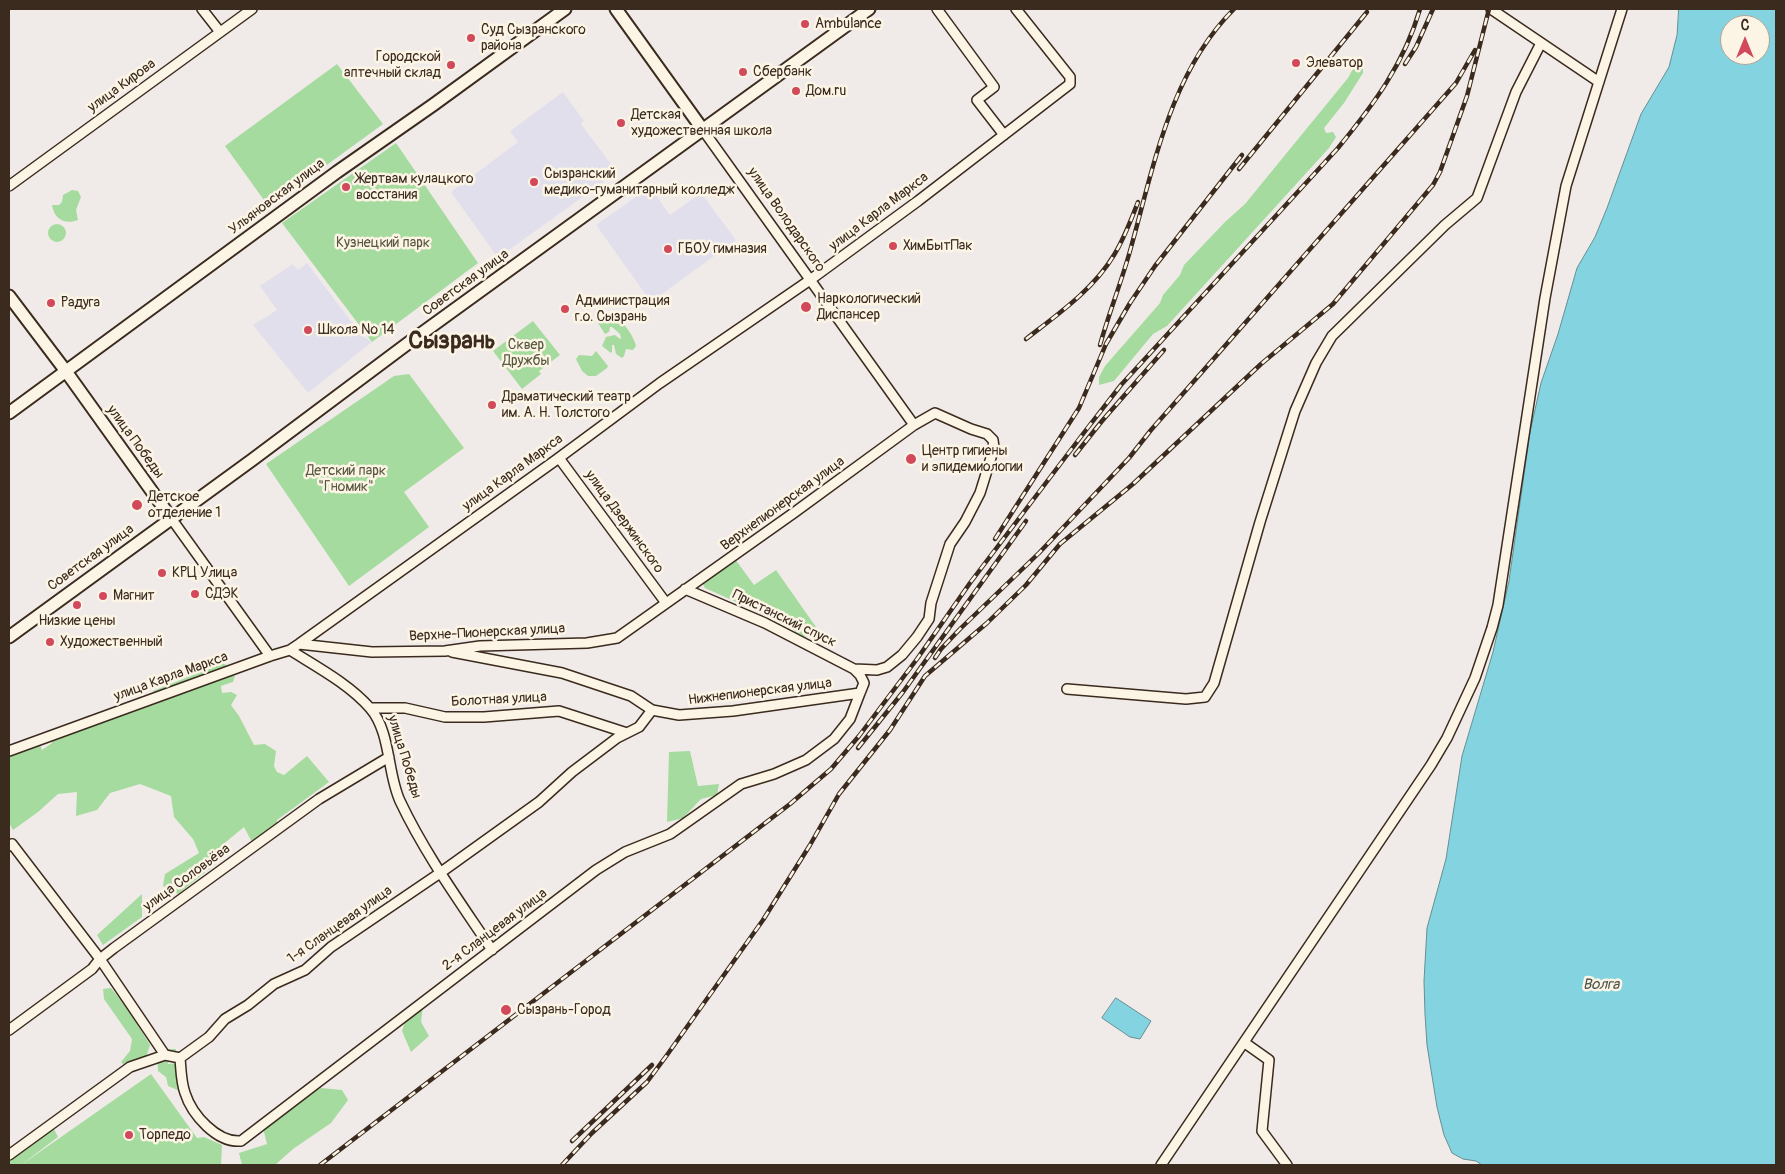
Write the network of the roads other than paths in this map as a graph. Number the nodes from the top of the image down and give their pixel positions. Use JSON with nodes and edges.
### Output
{"nodes":[{"id":1,"x":202,"y":9,"type":"edge"},
{"id":2,"x":252,"y":9,"type":"edge"},
{"id":3,"x":565,"y":9,"type":"edge"},
{"id":4,"x":616,"y":9,"type":"edge"},
{"id":5,"x":869,"y":9,"type":"edge"},
{"id":6,"x":936,"y":9,"type":"edge"},
{"id":7,"x":1016,"y":9,"type":"edge"},
{"id":8,"x":1491,"y":9,"type":"edge"},
{"id":9,"x":1622,"y":9,"type":"edge"},
{"id":10,"x":220,"y":32,"type":"junction"},
{"id":11,"x":1541,"y":43,"type":"junction"},
{"id":12,"x":1599,"y":82,"type":"junction"},
{"id":13,"x":703,"y":130,"type":"junction"},
{"id":14,"x":1004,"y":135,"type":"junction"},
{"id":15,"x":9,"y":186,"type":"edge"},
{"id":16,"x":810,"y":280,"type":"junction"},
{"id":17,"x":9,"y":296,"type":"edge"},
{"id":18,"x":65,"y":370,"type":"junction"},
{"id":19,"x":9,"y":413,"type":"edge"},
{"id":20,"x":914,"y":425,"type":"junction"},
{"id":21,"x":559,"y":458,"type":"junction"},
{"id":22,"x":171,"y":518,"type":"junction"},
{"id":23,"x":685,"y":589,"type":"junction"},
{"id":24,"x":666,"y":603,"type":"junction"},
{"id":25,"x":9,"y":637,"type":"edge"},
{"id":26,"x":299,"y":644,"type":"junction"},
{"id":27,"x":290,"y":650,"type":"junction"},
{"id":28,"x":445,"y":651,"type":"junction"},
{"id":29,"x":270,"y":656,"type":"junction"},
{"id":30,"x":854,"y":669,"type":"junction"},
{"id":31,"x":1066,"y":689,"type":"dead end"},
{"id":32,"x":860,"y":693,"type":"junction"},
{"id":33,"x":371,"y":708,"type":"junction"},
{"id":34,"x":652,"y":710,"type":"junction"},
{"id":35,"x":627,"y":733,"type":"junction"},
{"id":36,"x":9,"y":751,"type":"edge"},
{"id":37,"x":389,"y":758,"type":"junction"},
{"id":38,"x":11,"y":845,"type":"edge"},
{"id":39,"x":440,"y":872,"type":"junction"},
{"id":40,"x":492,"y":950,"type":"junction"},
{"id":41,"x":100,"y":959,"type":"junction"},
{"id":42,"x":9,"y":1030,"type":"edge"},
{"id":43,"x":1245,"y":1043,"type":"junction"},
{"id":44,"x":165,"y":1055,"type":"junction"},
{"id":45,"x":180,"y":1058,"type":"junction"},
{"id":46,"x":9,"y":1155,"type":"edge"},
{"id":47,"x":1161,"y":1165,"type":"edge"},
{"id":48,"x":1287,"y":1165,"type":"edge"}],
"edges":[{"from":1,"to":10,"type":"street"},
{"from":2,"to":10,"type":"street","name":"улица Кирова"},
{"from":3,"to":18,"type":"main road","name":"Ульяновская улица"},
{"from":4,"to":13,"type":"main road","name":"улица Володарского"},
{"from":5,"to":13,"type":"main road","name":"Советская улица"},
{"from":6,"to":14,"type":"street"},
{"from":7,"to":14,"type":"street","name":"улица Карла Маркса"},
{"from":8,"to":11,"type":"street"},
{"from":9,"to":12,"type":"street"},
{"from":10,"to":15,"type":"street","name":"улица Кирова"},
{"from":11,"to":12,"type":"street"},
{"from":11,"to":31,"type":"street"},
{"from":12,"to":43,"type":"street"},
{"from":13,"to":16,"type":"street","name":"улица Володарского"},
{"from":13,"to":22,"type":"main road","name":"Советская улица"},
{"from":14,"to":16,"type":"street","name":"улица Карла Маркса"},
{"from":16,"to":20,"type":"street","name":"улица Володарского"},
{"from":16,"to":21,"type":"street","name":"улица Карла Маркса"},
{"from":17,"to":18,"type":"main road","name":"улица Победы"},
{"from":18,"to":19,"type":"main road","name":"Ульяновская улица"},
{"from":18,"to":22,"type":"main road","name":"улица Победы"},
{"from":20,"to":23,"type":"street","name":"Верхнепионерская улица"},
{"from":20,"to":30,"type":"street","name":"Верхнепионерская улица"},
{"from":21,"to":24,"type":"street","name":"улица Дзержинского"},
{"from":21,"to":26,"type":"street","name":"улица Карла Маркса"},
{"from":22,"to":25,"type":"main road","name":"Советская улица"},
{"from":22,"to":29,"type":"street","name":"улица Победы"},
{"from":23,"to":24,"type":"street","name":"Верхнепионерская улица"},
{"from":23,"to":30,"type":"street","name":"Пристанский спуск"},
{"from":24,"to":28,"type":"street","name":"Верхне-Пионерская улица"},
{"from":26,"to":27,"type":"street","name":"улица Карла Маркса"},
{"from":26,"to":28,"type":"street","name":"Верхне-Пионерская улица"},
{"from":27,"to":29,"type":"street","name":"улица Карла Маркса"},
{"from":27,"to":33,"type":"street","name":"улица Победы"},
{"from":28,"to":34,"type":"street"},
{"from":29,"to":36,"type":"street","name":"улица Карла Маркса"},
{"from":30,"to":32,"type":"street","name":"Пристанский спуск"},
{"from":32,"to":34,"type":"street","name":"Нижнепионерская улица"},
{"from":32,"to":40,"type":"street","name":"2-я Сланцевая улица"},
{"from":33,"to":35,"type":"street","name":"Болотная улица"},
{"from":33,"to":37,"type":"street","name":"улица Победы"},
{"from":34,"to":35,"type":"street","name":"1-я Сланцевая улица"},
{"from":35,"to":39,"type":"street","name":"1-я Сланцевая улица"},
{"from":37,"to":39,"type":"street","name":"улица Победы"},
{"from":37,"to":41,"type":"street","name":"улица Соловьёва"},
{"from":38,"to":41,"type":"street"},
{"from":39,"to":40,"type":"street","name":"улица Победы"},
{"from":39,"to":45,"type":"street","name":"1-я Сланцевая улица"},
{"from":40,"to":45,"type":"street","name":"2-я Сланцевая улица"},
{"from":41,"to":42,"type":"street","name":"улица Соловьёва"},
{"from":41,"to":44,"type":"street"},
{"from":43,"to":47,"type":"street"},
{"from":43,"to":48,"type":"street"},
{"from":44,"to":45,"type":"street"},
{"from":44,"to":46,"type":"street"}]}
